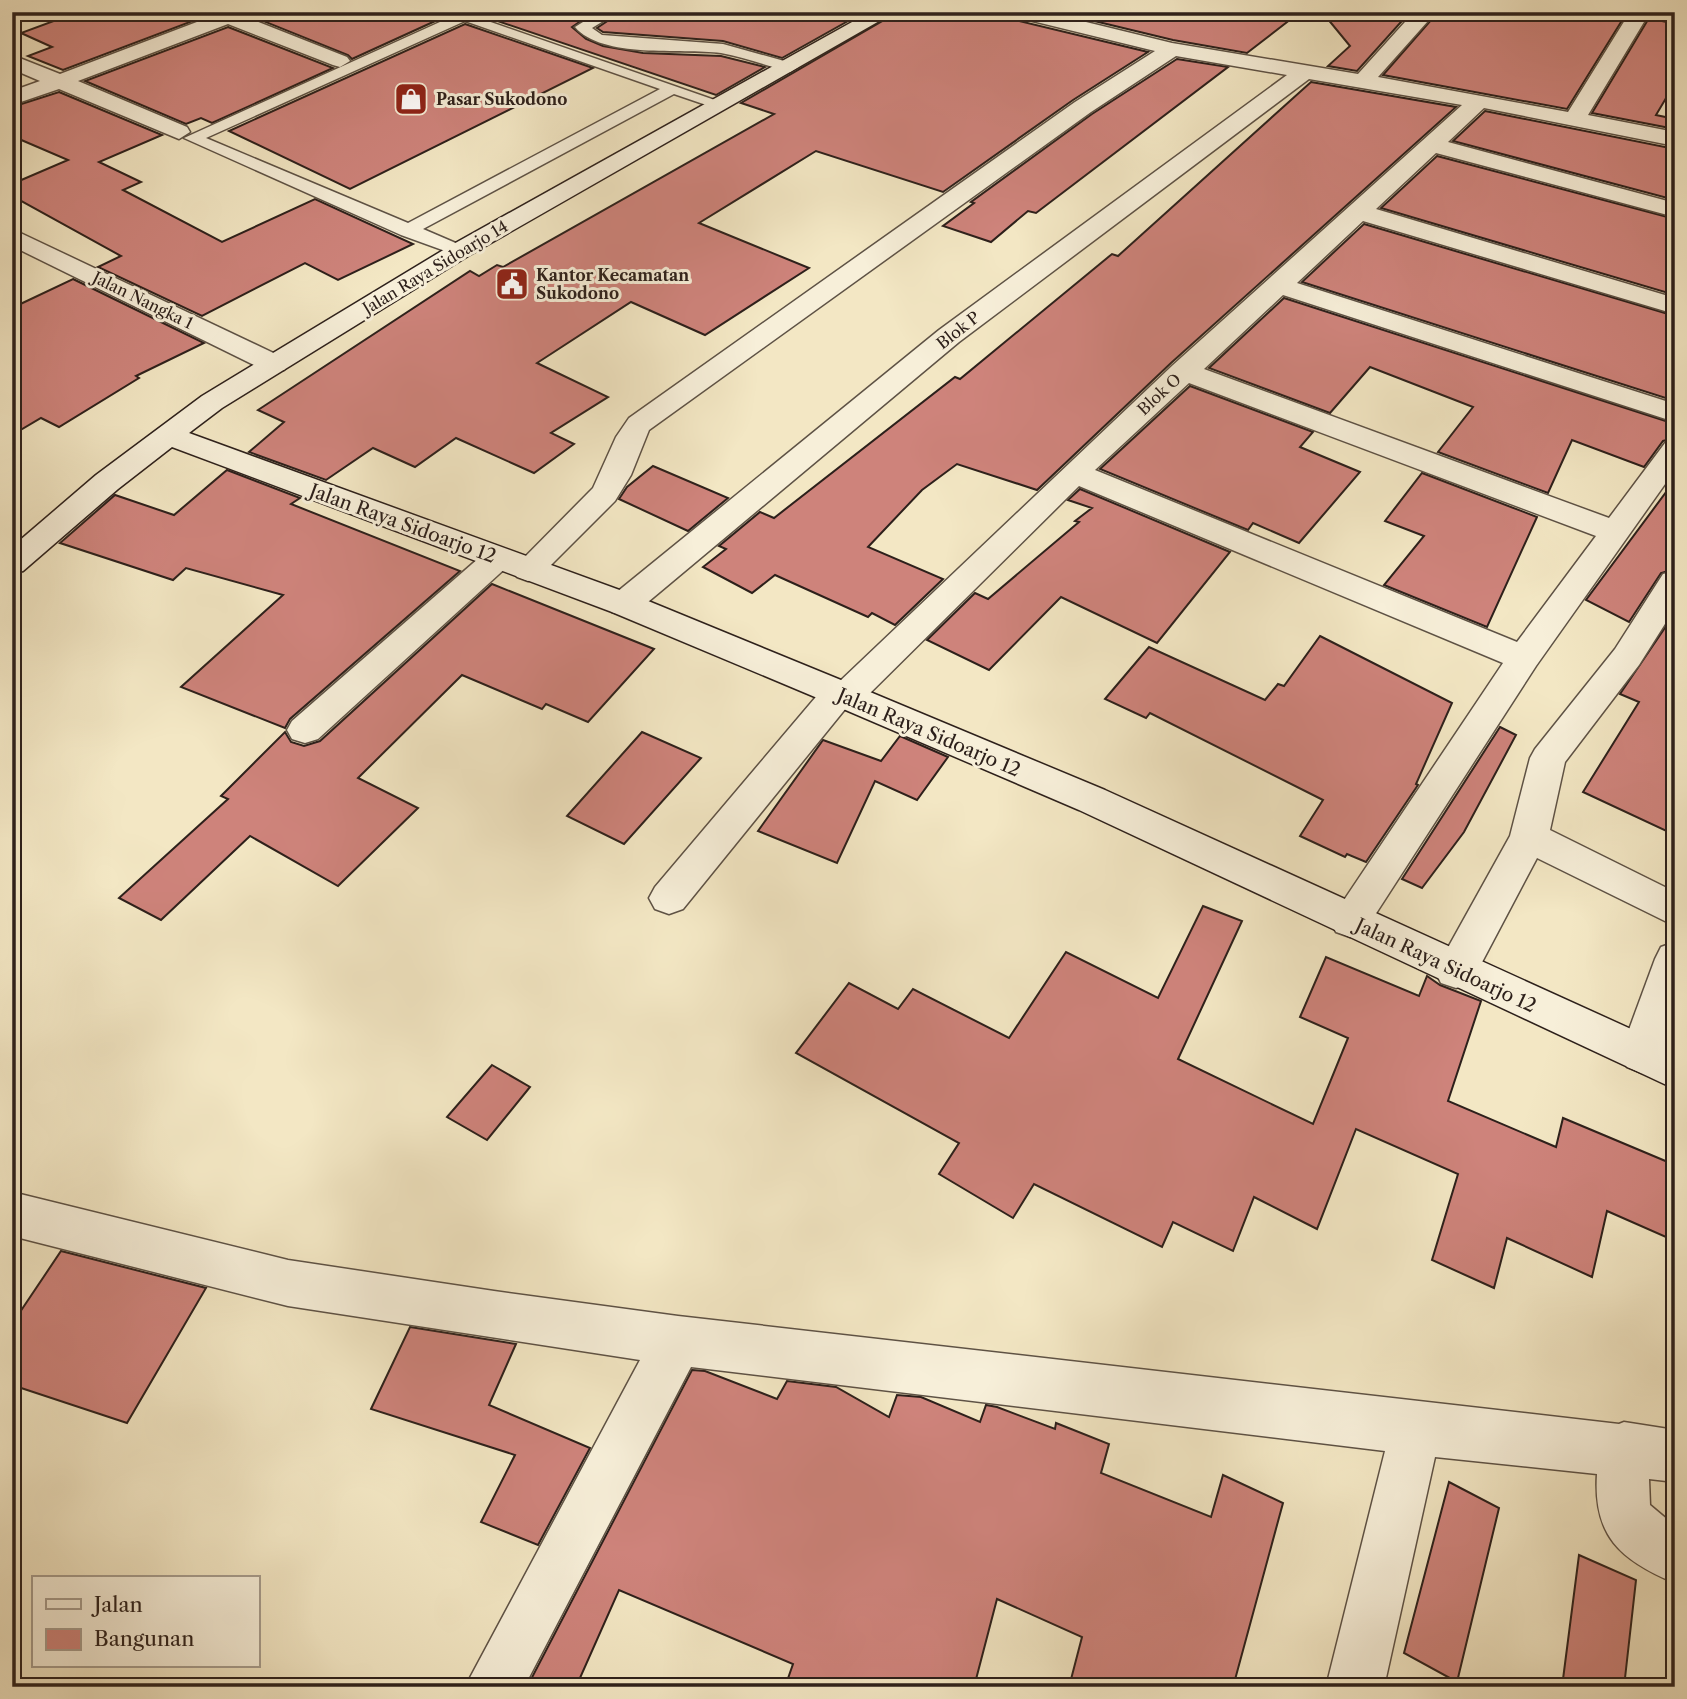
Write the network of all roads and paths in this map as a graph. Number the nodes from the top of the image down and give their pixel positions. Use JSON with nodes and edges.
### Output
{"nodes":[{"id":1,"x":611,"y":12,"type":"edge"},
{"id":2,"x":1019,"y":12,"type":"edge"},
{"id":3,"x":1426,"y":12,"type":"edge"},
{"id":4,"x":1640,"y":12,"type":"edge"},
{"id":5,"x":883,"y":13,"type":"edge"},
{"id":6,"x":229,"y":14,"type":"edge"},
{"id":7,"x":1172,"y":48,"type":"junction"},
{"id":8,"x":12,"y":61,"type":"edge"},
{"id":9,"x":340,"y":61,"type":"dead end"},
{"id":10,"x":790,"y":66,"type":"junction"},
{"id":11,"x":1304,"y":72,"type":"junction"},
{"id":12,"x":1364,"y":80,"type":"junction"},
{"id":13,"x":60,"y":81,"type":"junction"},
{"id":14,"x":672,"y":89,"type":"junction"},
{"id":15,"x":12,"y":99,"type":"edge"},
{"id":16,"x":1479,"y":101,"type":"junction"},
{"id":17,"x":721,"y":105,"type":"junction"},
{"id":18,"x":1575,"y":119,"type":"junction"},
{"id":19,"x":179,"y":132,"type":"dead end"},
{"id":20,"x":1675,"y":139,"type":"edge"},
{"id":21,"x":1430,"y":144,"type":"junction"},
{"id":22,"x":1675,"y":210,"type":"edge"},
{"id":23,"x":1357,"y":211,"type":"junction"},
{"id":24,"x":407,"y":231,"type":"junction"},
{"id":25,"x":12,"y":236,"type":"edge"},
{"id":26,"x":459,"y":251,"type":"junction"},
{"id":27,"x":1277,"y":285,"type":"junction"},
{"id":28,"x":1675,"y":306,"type":"edge"},
{"id":29,"x":274,"y":364,"type":"junction"},
{"id":30,"x":1183,"y":371,"type":"junction"},
{"id":31,"x":1675,"y":413,"type":"edge"},
{"id":32,"x":167,"y":435,"type":"junction"},
{"id":33,"x":1675,"y":449,"type":"edge"},
{"id":34,"x":1074,"y":473,"type":"junction"},
{"id":35,"x":1616,"y":532,"type":"junction"},
{"id":36,"x":12,"y":564,"type":"edge"},
{"id":37,"x":513,"y":564,"type":"junction"},
{"id":38,"x":1675,"y":582,"type":"edge"},
{"id":39,"x":624,"y":604,"type":"junction"},
{"id":40,"x":1524,"y":658,"type":"junction"},
{"id":41,"x":842,"y":695,"type":"junction"},
{"id":42,"x":305,"y":730,"type":"dead end"},
{"id":43,"x":1529,"y":837,"type":"junction"},
{"id":44,"x":669,"y":898,"type":"dead end"},
{"id":45,"x":1675,"y":910,"type":"edge"},
{"id":46,"x":1350,"y":921,"type":"junction"},
{"id":47,"x":1675,"y":959,"type":"edge"},
{"id":48,"x":1456,"y":971,"type":"junction"},
{"id":49,"x":1658,"y":1062,"type":"edge"},
{"id":50,"x":12,"y":1214,"type":"edge"},
{"id":51,"x":678,"y":1341,"type":"junction"},
{"id":52,"x":1416,"y":1429,"type":"junction"},
{"id":53,"x":1624,"y":1448,"type":"junction"},
{"id":54,"x":1675,"y":1456,"type":"edge"},
{"id":55,"x":1675,"y":1556,"type":"edge"},
{"id":56,"x":493,"y":1687,"type":"edge"},
{"id":57,"x":1355,"y":1687,"type":"edge"}],
"edges":[{"from":1,"to":10,"type":"lane"},
{"from":2,"to":7,"type":"street"},
{"from":3,"to":12,"type":"street"},
{"from":4,"to":18,"type":"street"},
{"from":5,"to":10,"type":"street","name":"Jalan Raya Sidoarjo 14"},
{"from":6,"to":9,"type":"street"},
{"from":6,"to":13,"type":"street"},
{"from":7,"to":11,"type":"street"},
{"from":7,"to":37,"type":"street"},
{"from":8,"to":13,"type":"street"},
{"from":10,"to":17,"type":"street","name":"Jalan Raya Sidoarjo 14"},
{"from":11,"to":12,"type":"street"},
{"from":11,"to":39,"type":"street","name":"Blok P"},
{"from":12,"to":16,"type":"street"},
{"from":13,"to":15,"type":"street"},
{"from":13,"to":19,"type":"street"},
{"from":14,"to":17,"type":"lane"},
{"from":14,"to":24,"type":"lane"},
{"from":14,"to":24,"type":"lane"},
{"from":16,"to":18,"type":"street"},
{"from":16,"to":21,"type":"street","name":"Blok O"},
{"from":17,"to":26,"type":"street","name":"Jalan Raya Sidoarjo 14"},
{"from":18,"to":20,"type":"street"},
{"from":21,"to":22,"type":"street"},
{"from":21,"to":23,"type":"street","name":"Blok O"},
{"from":23,"to":27,"type":"street","name":"Blok O"},
{"from":23,"to":28,"type":"street"},
{"from":24,"to":26,"type":"lane"},
{"from":25,"to":29,"type":"street","name":"Jalan Nangka 1"},
{"from":26,"to":29,"type":"street","name":"Jalan Raya Sidoarjo 14"},
{"from":27,"to":30,"type":"street","name":"Blok O"},
{"from":27,"to":31,"type":"street"},
{"from":29,"to":32,"type":"street","name":"Jalan Raya Sidoarjo 14"},
{"from":30,"to":34,"type":"street","name":"Blok O"},
{"from":30,"to":35,"type":"street"},
{"from":32,"to":36,"type":"street","name":"Jalan Raya Sidoarjo 14"},
{"from":32,"to":37,"type":"street","name":"Jalan Raya Sidoarjo 12"},
{"from":33,"to":35,"type":"street"},
{"from":34,"to":40,"type":"street"},
{"from":34,"to":41,"type":"street","name":"Blok O"},
{"from":35,"to":40,"type":"street"},
{"from":37,"to":39,"type":"street","name":"Jalan Raya Sidoarjo 12"},
{"from":37,"to":42,"type":"street"},
{"from":38,"to":43,"type":"street"},
{"from":39,"to":41,"type":"street","name":"Jalan Raya Sidoarjo 12"},
{"from":40,"to":46,"type":"street"},
{"from":41,"to":44,"type":"street","name":"Blok O"},
{"from":41,"to":46,"type":"street","name":"Jalan Raya Sidoarjo 12"},
{"from":43,"to":45,"type":"street"},
{"from":43,"to":48,"type":"street"},
{"from":46,"to":48,"type":"street","name":"Jalan Raya Sidoarjo 12"},
{"from":47,"to":49,"type":"street"},
{"from":48,"to":49,"type":"street","name":"Jalan Raya Sidoarjo 12"},
{"from":50,"to":51,"type":"street"},
{"from":51,"to":52,"type":"street"},
{"from":51,"to":56,"type":"street"},
{"from":52,"to":53,"type":"street"},
{"from":52,"to":57,"type":"street"},
{"from":53,"to":54,"type":"street"},
{"from":53,"to":55,"type":"street"}]}
